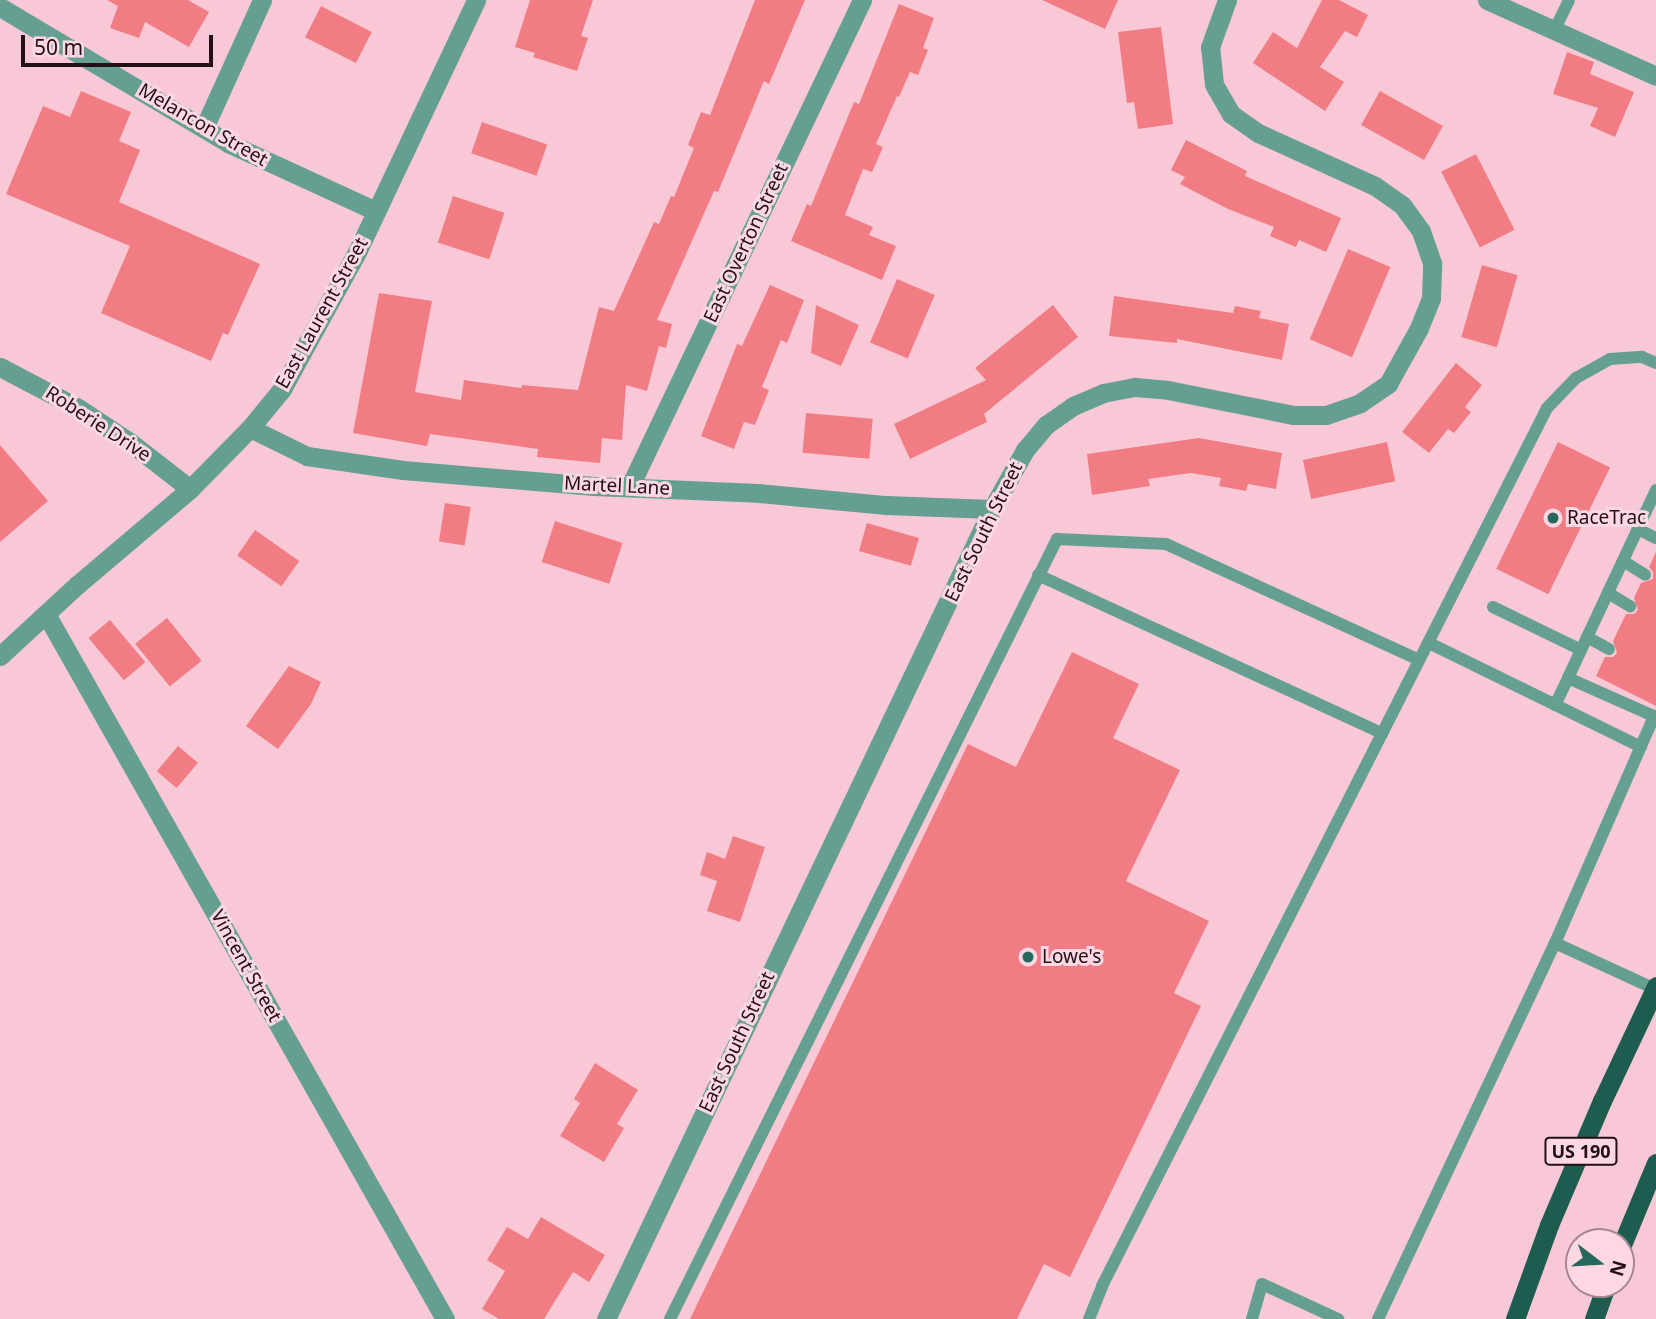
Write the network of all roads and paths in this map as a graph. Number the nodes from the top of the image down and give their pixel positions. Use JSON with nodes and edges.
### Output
{"nodes":[{"id":1,"x":262,"y":0,"type":"edge"},
{"id":2,"x":476,"y":0,"type":"edge"},
{"id":3,"x":862,"y":0,"type":"edge"},
{"id":4,"x":1226,"y":0,"type":"edge"},
{"id":5,"x":1487,"y":0,"type":"edge"},
{"id":6,"x":1570,"y":0,"type":"edge"},
{"id":7,"x":0,"y":7,"type":"edge"},
{"id":8,"x":1554,"y":31,"type":"junction"},
{"id":9,"x":1656,"y":76,"type":"edge"},
{"id":10,"x":204,"y":128,"type":"junction"},
{"id":11,"x":376,"y":211,"type":"junction"},
{"id":12,"x":1656,"y":363,"type":"edge"},
{"id":13,"x":0,"y":367,"type":"edge"},
{"id":14,"x":250,"y":428,"type":"junction"},
{"id":15,"x":630,"y":486,"type":"junction"},
{"id":16,"x":190,"y":489,"type":"junction"},
{"id":17,"x":1656,"y":490,"type":"edge"},
{"id":18,"x":992,"y":509,"type":"junction"},
{"id":19,"x":1638,"y":529,"type":"junction"},
{"id":20,"x":1656,"y":538,"type":"edge"},
{"id":21,"x":1623,"y":561,"type":"junction"},
{"id":22,"x":1038,"y":575,"type":"junction"},
{"id":23,"x":1645,"y":575,"type":"dead end"},
{"id":24,"x":1608,"y":593,"type":"junction"},
{"id":25,"x":1630,"y":606,"type":"dead end"},
{"id":26,"x":1493,"y":607,"type":"dead end"},
{"id":27,"x":46,"y":614,"type":"junction"},
{"id":28,"x":1587,"y":637,"type":"junction"},
{"id":29,"x":1429,"y":643,"type":"junction"},
{"id":30,"x":1609,"y":649,"type":"dead end"},
{"id":31,"x":1581,"y":650,"type":"junction"},
{"id":32,"x":0,"y":656,"type":"edge"},
{"id":33,"x":1419,"y":660,"type":"junction"},
{"id":34,"x":1568,"y":678,"type":"junction"},
{"id":35,"x":1555,"y":705,"type":"junction"},
{"id":36,"x":1655,"y":717,"type":"edge"},
{"id":37,"x":1382,"y":733,"type":"junction"},
{"id":38,"x":1641,"y":747,"type":"junction"},
{"id":39,"x":1555,"y":943,"type":"junction"},
{"id":40,"x":1655,"y":987,"type":"edge"},
{"id":41,"x":1656,"y":1163,"type":"edge"},
{"id":42,"x":1629,"y":1228,"type":"edge"},
{"id":43,"x":1602,"y":1298,"type":"edge"},
{"id":44,"x":1087,"y":1317,"type":"edge"},
{"id":45,"x":445,"y":1319,"type":"edge"},
{"id":46,"x":606,"y":1319,"type":"edge"},
{"id":47,"x":670,"y":1319,"type":"edge"},
{"id":48,"x":1252,"y":1319,"type":"edge"},
{"id":49,"x":1338,"y":1319,"type":"edge"},
{"id":50,"x":1377,"y":1319,"type":"edge"},
{"id":51,"x":1515,"y":1319,"type":"edge"},
{"id":52,"x":1594,"y":1319,"type":"edge"}],
"edges":[{"from":1,"to":10,"type":"street"},
{"from":2,"to":11,"type":"street","name":"East Laurent Street"},
{"from":3,"to":15,"type":"street","name":"East Overton Street"},
{"from":4,"to":18,"type":"street","name":"East South Street"},
{"from":5,"to":8,"type":"street"},
{"from":6,"to":8,"type":"lane"},
{"from":7,"to":10,"type":"street","name":"Melancon Street"},
{"from":8,"to":9,"type":"street"},
{"from":10,"to":11,"type":"street","name":"Melancon Street"},
{"from":11,"to":14,"type":"street","name":"East Laurent Street"},
{"from":12,"to":29,"type":"lane"},
{"from":13,"to":16,"type":"street","name":"Roberie Drive"},
{"from":14,"to":15,"type":"street","name":"Martel Lane"},
{"from":14,"to":16,"type":"street","name":"East Laurent Street"},
{"from":15,"to":18,"type":"street","name":"Martel Lane"},
{"from":16,"to":27,"type":"street","name":"East Laurent Street"},
{"from":17,"to":19,"type":"lane"},
{"from":18,"to":46,"type":"street","name":"East South Street"},
{"from":19,"to":20,"type":"lane"},
{"from":19,"to":21,"type":"lane"},
{"from":21,"to":23,"type":"lane"},
{"from":21,"to":24,"type":"lane"},
{"from":22,"to":33,"type":"lane"},
{"from":22,"to":37,"type":"lane"},
{"from":22,"to":47,"type":"lane"},
{"from":24,"to":25,"type":"lane"},
{"from":24,"to":28,"type":"lane"},
{"from":26,"to":31,"type":"lane"},
{"from":27,"to":32,"type":"street","name":"East Laurent Street"},
{"from":27,"to":45,"type":"street","name":"Vincent Street"},
{"from":28,"to":30,"type":"lane"},
{"from":28,"to":31,"type":"lane"},
{"from":29,"to":33,"type":"lane"},
{"from":29,"to":35,"type":"lane"},
{"from":31,"to":34,"type":"lane"},
{"from":33,"to":37,"type":"lane"},
{"from":34,"to":35,"type":"lane"},
{"from":34,"to":36,"type":"lane"},
{"from":35,"to":38,"type":"lane"},
{"from":36,"to":38,"type":"lane"},
{"from":37,"to":44,"type":"lane"},
{"from":38,"to":39,"type":"lane"},
{"from":39,"to":40,"type":"lane"},
{"from":39,"to":50,"type":"lane"},
{"from":40,"to":51,"type":"highway","number":"US 190"},
{"from":41,"to":42,"type":"highway"},
{"from":43,"to":52,"type":"highway"},
{"from":48,"to":49,"type":"lane"}]}
